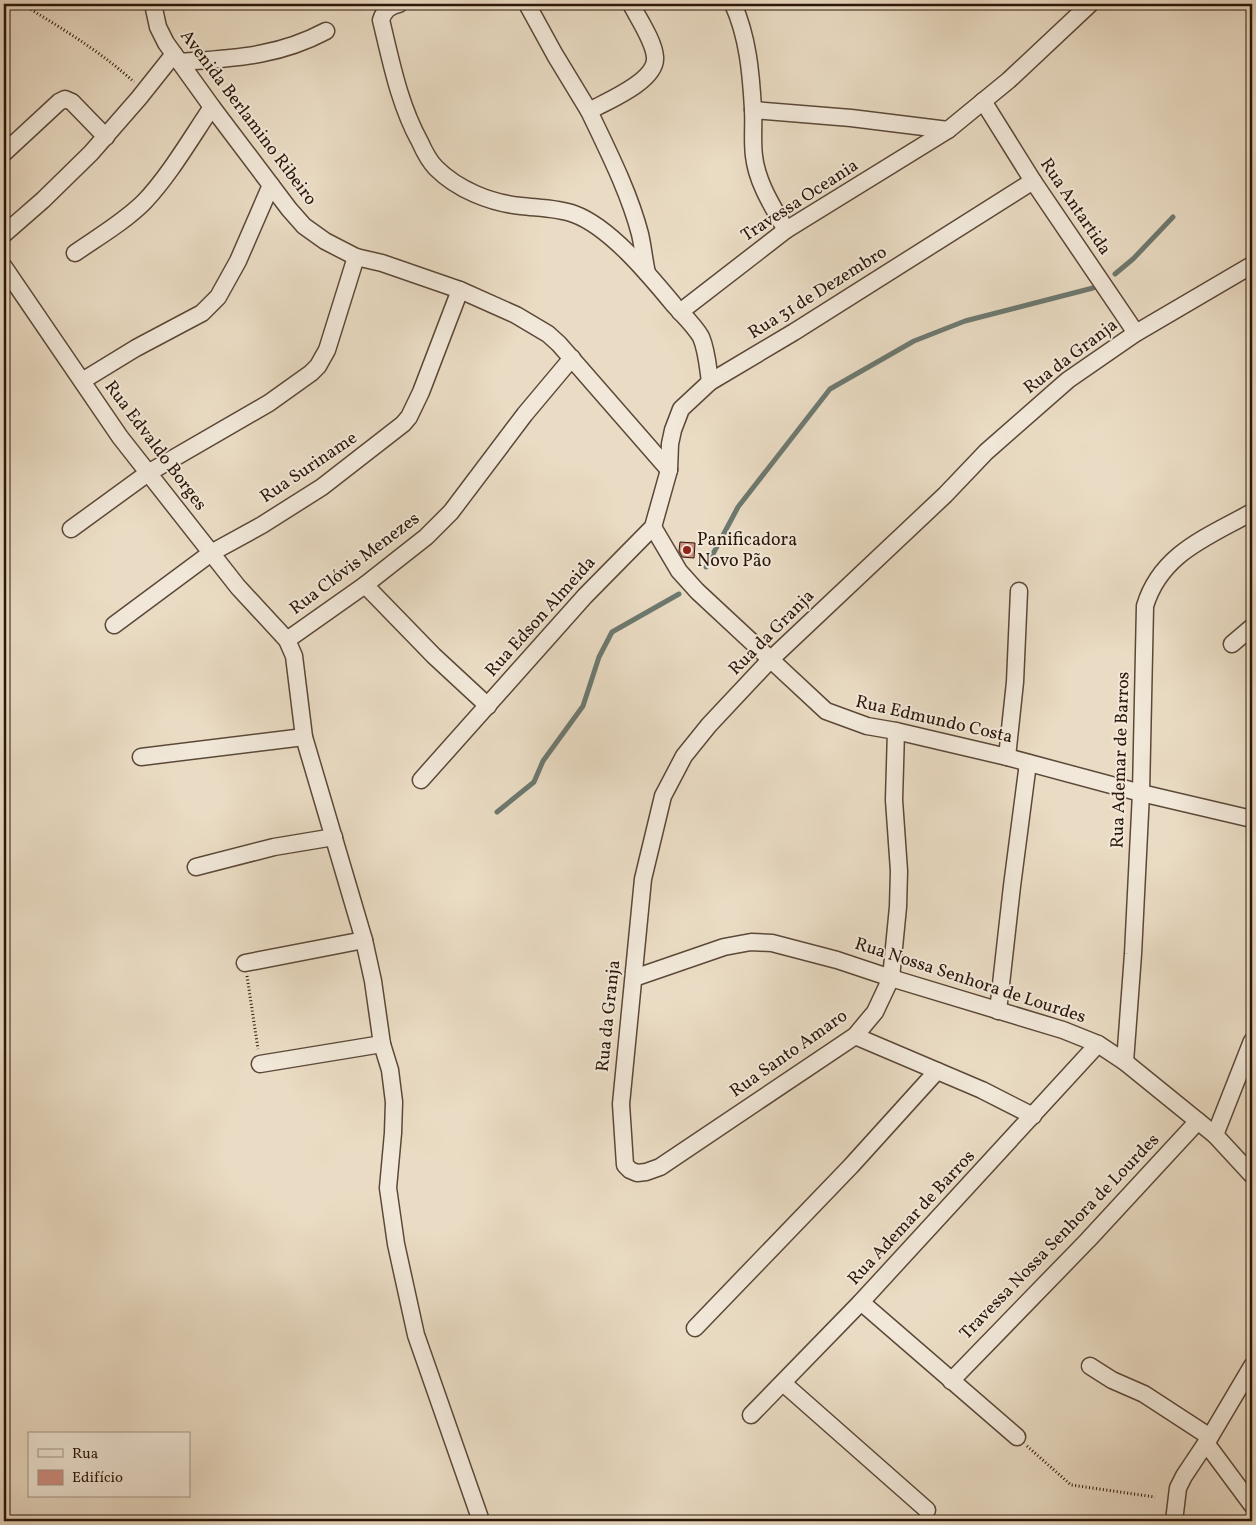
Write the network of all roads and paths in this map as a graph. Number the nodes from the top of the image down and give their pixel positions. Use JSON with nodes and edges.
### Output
{"nodes":[{"id":1,"x":22,"y":4,"type":"edge"},
{"id":2,"x":152,"y":4,"type":"edge"},
{"id":3,"x":399,"y":4,"type":"edge"},
{"id":4,"x":527,"y":4,"type":"edge"},
{"id":5,"x":631,"y":4,"type":"edge"},
{"id":6,"x":733,"y":4,"type":"edge"},
{"id":7,"x":1090,"y":4,"type":"edge"},
{"id":8,"x":326,"y":31,"type":"dead end"},
{"id":9,"x":177,"y":58,"type":"junction"},
{"id":10,"x":144,"y":91,"type":"junction"},
{"id":11,"x":983,"y":102,"type":"junction"},
{"id":12,"x":212,"y":107,"type":"junction"},
{"id":13,"x":753,"y":110,"type":"junction"},
{"id":14,"x":590,"y":111,"type":"junction"},
{"id":15,"x":948,"y":130,"type":"junction"},
{"id":16,"x":106,"y":137,"type":"junction"},
{"id":17,"x":4,"y":152,"type":"edge"},
{"id":18,"x":1033,"y":182,"type":"junction"},
{"id":19,"x":271,"y":184,"type":"junction"},
{"id":20,"x":786,"y":230,"type":"junction"},
{"id":21,"x":4,"y":234,"type":"edge"},
{"id":22,"x":75,"y":253,"type":"dead end"},
{"id":23,"x":356,"y":257,"type":"junction"},
{"id":24,"x":1252,"y":265,"type":"edge"},
{"id":25,"x":4,"y":267,"type":"edge"},
{"id":26,"x":647,"y":273,"type":"junction"},
{"id":27,"x":460,"y":290,"type":"junction"},
{"id":28,"x":680,"y":312,"type":"junction"},
{"id":29,"x":1136,"y":333,"type":"junction"},
{"id":30,"x":572,"y":358,"type":"junction"},
{"id":31,"x":82,"y":381,"type":"junction"},
{"id":32,"x":710,"y":382,"type":"junction"},
{"id":33,"x":669,"y":470,"type":"junction"},
{"id":34,"x":148,"y":473,"type":"junction"},
{"id":35,"x":1252,"y":512,"type":"edge"},
{"id":36,"x":653,"y":527,"type":"junction"},
{"id":37,"x":71,"y":529,"type":"dead end"},
{"id":38,"x":211,"y":553,"type":"junction"},
{"id":39,"x":365,"y":585,"type":"junction"},
{"id":40,"x":1019,"y":591,"type":"dead end"},
{"id":41,"x":114,"y":625,"type":"dead end"},
{"id":42,"x":1252,"y":627,"type":"edge"},
{"id":43,"x":287,"y":640,"type":"junction"},
{"id":44,"x":1232,"y":644,"type":"dead end"},
{"id":45,"x":770,"y":660,"type":"junction"},
{"id":46,"x":488,"y":706,"type":"junction"},
{"id":47,"x":896,"y":731,"type":"junction"},
{"id":48,"x":304,"y":738,"type":"junction"},
{"id":49,"x":141,"y":757,"type":"dead end"},
{"id":50,"x":1007,"y":757,"type":"junction"},
{"id":51,"x":1028,"y":763,"type":"junction"},
{"id":52,"x":421,"y":780,"type":"dead end"},
{"id":53,"x":1141,"y":793,"type":"junction"},
{"id":54,"x":1252,"y":818,"type":"edge"},
{"id":55,"x":334,"y":837,"type":"junction"},
{"id":56,"x":196,"y":867,"type":"dead end"},
{"id":57,"x":364,"y":940,"type":"junction"},
{"id":58,"x":245,"y":964,"type":"joint"},
{"id":59,"x":634,"y":978,"type":"junction"},
{"id":60,"x":891,"y":978,"type":"junction"},
{"id":61,"x":998,"y":1011,"type":"junction"},
{"id":62,"x":855,"y":1036,"type":"junction"},
{"id":63,"x":1252,"y":1041,"type":"edge"},
{"id":64,"x":382,"y":1044,"type":"junction"},
{"id":65,"x":1098,"y":1044,"type":"junction"},
{"id":66,"x":1126,"y":1062,"type":"junction"},
{"id":67,"x":260,"y":1064,"type":"joint"},
{"id":68,"x":937,"y":1071,"type":"junction"},
{"id":69,"x":1033,"y":1116,"type":"junction"},
{"id":70,"x":1198,"y":1121,"type":"junction"},
{"id":71,"x":1215,"y":1135,"type":"junction"},
{"id":72,"x":660,"y":1167,"type":"joint"},
{"id":73,"x":1252,"y":1175,"type":"edge"},
{"id":74,"x":861,"y":1302,"type":"junction"},
{"id":75,"x":695,"y":1328,"type":"dead end"},
{"id":76,"x":1090,"y":1366,"type":"dead end"},
{"id":77,"x":1252,"y":1366,"type":"edge"},
{"id":78,"x":950,"y":1381,"type":"junction"},
{"id":79,"x":783,"y":1383,"type":"junction"},
{"id":80,"x":750,"y":1416,"type":"dead end"},
{"id":81,"x":1017,"y":1437,"type":"joint"},
{"id":82,"x":1208,"y":1440,"type":"junction"},
{"id":83,"x":1154,"y":1496,"type":"dead end"},
{"id":84,"x":1252,"y":1504,"type":"edge"},
{"id":85,"x":927,"y":1510,"type":"dead end"},
{"id":86,"x":481,"y":1521,"type":"edge"},
{"id":87,"x":1174,"y":1521,"type":"edge"}],
"edges":[{"from":1,"to":10,"type":"path"},
{"from":2,"to":9,"type":"street","name":"Avenida Berlamino Ribeiro"},
{"from":3,"to":26,"type":"street"},
{"from":4,"to":14,"type":"street"},
{"from":5,"to":14,"type":"street"},
{"from":6,"to":13,"type":"street"},
{"from":7,"to":11,"type":"street"},
{"from":8,"to":9,"type":"street"},
{"from":9,"to":10,"type":"street"},
{"from":9,"to":12,"type":"street","name":"Avenida Berlamino Ribeiro"},
{"from":10,"to":16,"type":"street"},
{"from":11,"to":15,"type":"street"},
{"from":11,"to":18,"type":"street","name":"Rua Antartida"},
{"from":12,"to":19,"type":"street","name":"Avenida Berlamino Ribeiro"},
{"from":12,"to":22,"type":"street"},
{"from":13,"to":15,"type":"street"},
{"from":13,"to":20,"type":"street"},
{"from":14,"to":26,"type":"street"},
{"from":15,"to":20,"type":"street","name":"Travessa Oceania"},
{"from":16,"to":17,"type":"street"},
{"from":16,"to":21,"type":"street"},
{"from":18,"to":29,"type":"street","name":"Rua Antartida"},
{"from":18,"to":32,"type":"street","name":"Rua 31 de Dezembro"},
{"from":19,"to":23,"type":"street","name":"Avenida Berlamino Ribeiro"},
{"from":19,"to":31,"type":"street"},
{"from":20,"to":28,"type":"street","name":"Travessa Oceania"},
{"from":23,"to":27,"type":"street","name":"Avenida Berlamino Ribeiro"},
{"from":23,"to":34,"type":"street"},
{"from":24,"to":29,"type":"street","name":"Rua da Granja"},
{"from":25,"to":31,"type":"street","name":"Rua Edvaldo Borges"},
{"from":26,"to":28,"type":"street"},
{"from":27,"to":30,"type":"street","name":"Avenida Berlamino Ribeiro"},
{"from":27,"to":38,"type":"street","name":"Rua Suriname"},
{"from":28,"to":32,"type":"street"},
{"from":29,"to":45,"type":"street","name":"Rua da Granja"},
{"from":30,"to":33,"type":"street","name":"Avenida Berlamino Ribeiro"},
{"from":30,"to":39,"type":"street","name":"Rua Clóvis Menezes"},
{"from":31,"to":34,"type":"street","name":"Rua Edvaldo Borges"},
{"from":32,"to":33,"type":"street","name":"Rua 31 de Dezembro"},
{"from":33,"to":36,"type":"street","name":"Rua Edson Almeida"},
{"from":34,"to":37,"type":"street"},
{"from":34,"to":38,"type":"street","name":"Rua Edvaldo Borges"},
{"from":35,"to":53,"type":"street","name":"Rua Ademar de Barros"},
{"from":36,"to":45,"type":"street","name":"Rua Edmundo Costa"},
{"from":36,"to":46,"type":"street","name":"Rua Edson Almeida"},
{"from":38,"to":41,"type":"street","name":"Rua Suriname"},
{"from":38,"to":43,"type":"street","name":"Rua Edvaldo Borges"},
{"from":39,"to":43,"type":"street","name":"Rua Clóvis Menezes"},
{"from":39,"to":46,"type":"street"},
{"from":40,"to":50,"type":"street"},
{"from":42,"to":44,"type":"street"},
{"from":43,"to":48,"type":"street"},
{"from":45,"to":47,"type":"street","name":"Rua Edmundo Costa"},
{"from":45,"to":59,"type":"street","name":"Rua da Granja"},
{"from":46,"to":52,"type":"street","name":"Rua Edson Almeida"},
{"from":47,"to":50,"type":"street","name":"Rua Edmundo Costa"},
{"from":47,"to":60,"type":"street","name":"Rua Santo Amaro"},
{"from":48,"to":49,"type":"street"},
{"from":48,"to":55,"type":"street"},
{"from":50,"to":51,"type":"street","name":"Rua Edmundo Costa"},
{"from":51,"to":53,"type":"street","name":"Rua Edmundo Costa"},
{"from":51,"to":61,"type":"street"},
{"from":53,"to":54,"type":"street","name":"Rua Edmundo Costa"},
{"from":53,"to":66,"type":"street","name":"Rua Ademar de Barros"},
{"from":55,"to":56,"type":"street"},
{"from":55,"to":57,"type":"street"},
{"from":57,"to":58,"type":"street"},
{"from":57,"to":64,"type":"street"},
{"from":58,"to":67,"type":"path"},
{"from":59,"to":60,"type":"street","name":"Rua Nossa Senhora de Lourdes"},
{"from":59,"to":72,"type":"street","name":"Rua da Granja"},
{"from":60,"to":61,"type":"street","name":"Rua Nossa Senhora de Lourdes"},
{"from":60,"to":62,"type":"street","name":"Rua Santo Amaro"},
{"from":61,"to":65,"type":"street","name":"Rua Nossa Senhora de Lourdes"},
{"from":62,"to":68,"type":"street"},
{"from":62,"to":72,"type":"street","name":"Rua Santo Amaro"},
{"from":63,"to":71,"type":"street"},
{"from":64,"to":67,"type":"street"},
{"from":64,"to":86,"type":"street"},
{"from":65,"to":66,"type":"street","name":"Rua Nossa Senhora de Lourdes"},
{"from":65,"to":69,"type":"street","name":"Rua Ademar de Barros"},
{"from":66,"to":70,"type":"street","name":"Rua Nossa Senhora de Lourdes"},
{"from":68,"to":69,"type":"street"},
{"from":68,"to":75,"type":"street"},
{"from":69,"to":74,"type":"street","name":"Rua Ademar de Barros"},
{"from":70,"to":71,"type":"street","name":"Rua Nossa Senhora de Lourdes"},
{"from":70,"to":78,"type":"street","name":"Travessa Nossa Senhora de Lourdes"},
{"from":71,"to":73,"type":"street","name":"Rua Nossa Senhora de Lourdes"},
{"from":74,"to":78,"type":"street"},
{"from":74,"to":79,"type":"street","name":"Rua Ademar de Barros"},
{"from":76,"to":82,"type":"street"},
{"from":77,"to":82,"type":"street"},
{"from":78,"to":81,"type":"street"},
{"from":79,"to":80,"type":"street","name":"Rua Ademar de Barros"},
{"from":79,"to":85,"type":"street"},
{"from":81,"to":83,"type":"path"},
{"from":82,"to":84,"type":"street"},
{"from":82,"to":87,"type":"street"}]}
